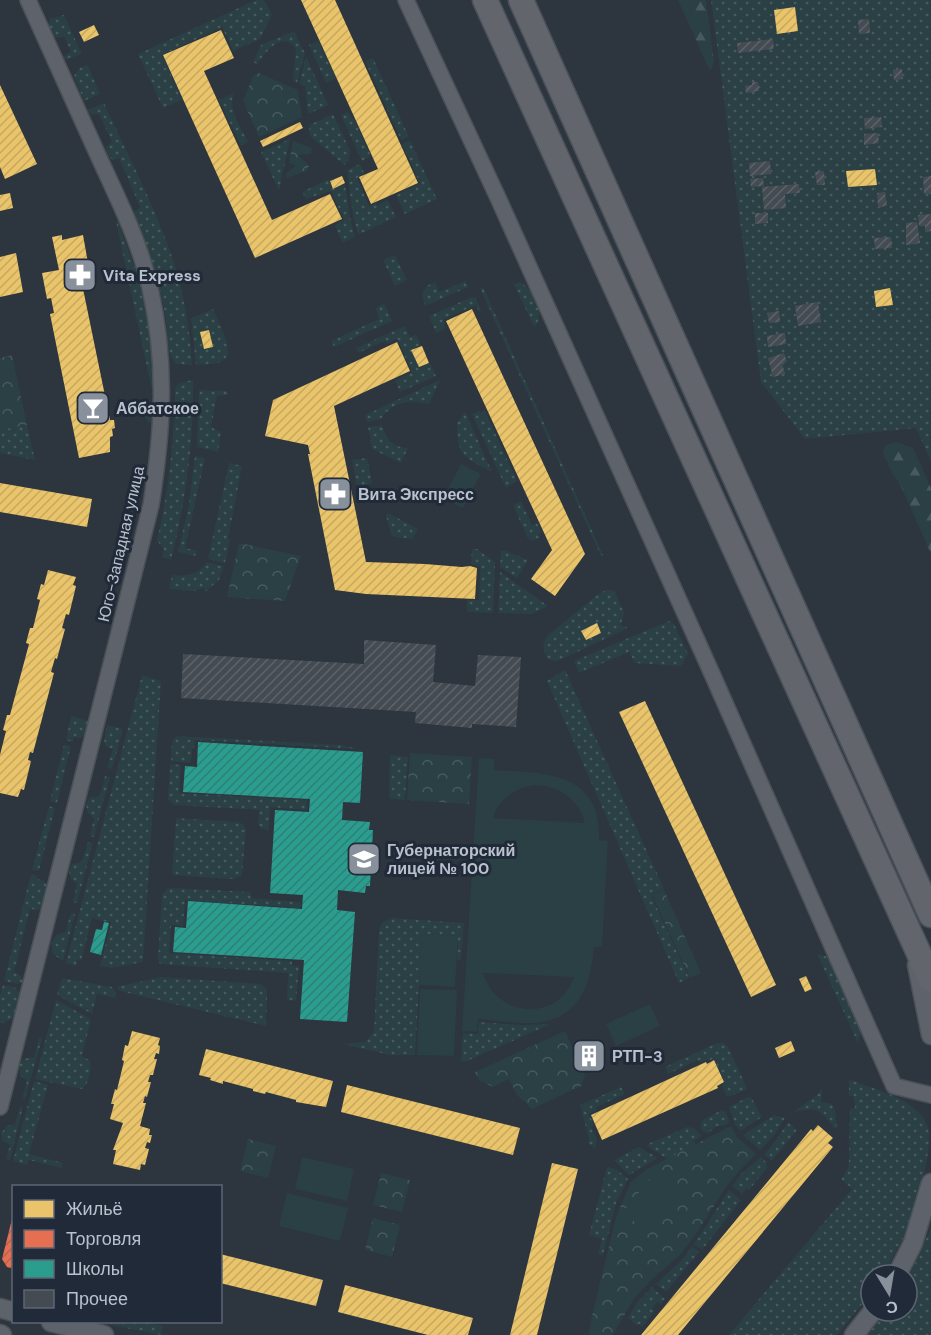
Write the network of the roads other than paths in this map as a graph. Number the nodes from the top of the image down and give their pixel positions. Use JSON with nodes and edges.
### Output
{"nodes":[{"id":1,"x":28,"y":0,"type":"edge"},
{"id":2,"x":406,"y":0,"type":"edge"},
{"id":3,"x":485,"y":0,"type":"edge"},
{"id":4,"x":521,"y":0,"type":"edge"},
{"id":5,"x":931,"y":915,"type":"edge"},
{"id":6,"x":910,"y":934,"type":"junction"},
{"id":7,"x":931,"y":980,"type":"edge"},
{"id":8,"x":931,"y":1035,"type":"edge"},
{"id":9,"x":931,"y":1095,"type":"edge"},
{"id":10,"x":0,"y":1107,"type":"edge"},
{"id":11,"x":931,"y":1183,"type":"edge"},
{"id":12,"x":903,"y":1263,"type":"edge"},
{"id":13,"x":55,"y":1323,"type":"edge"},
{"id":14,"x":864,"y":1323,"type":"edge"},
{"id":15,"x":104,"y":1335,"type":"edge"},
{"id":16,"x":854,"y":1335,"type":"edge"}],
"edges":[{"from":1,"to":10,"type":"street","name":"Юго-Западная улица"},
{"from":2,"to":9,"type":"street"},
{"from":3,"to":6,"type":"highway"},
{"from":4,"to":5,"type":"highway"},
{"from":6,"to":7,"type":"highway"},
{"from":6,"to":8,"type":"street"},
{"from":11,"to":12,"type":"street"},
{"from":13,"to":15,"type":"street"},
{"from":14,"to":16,"type":"street"}]}
